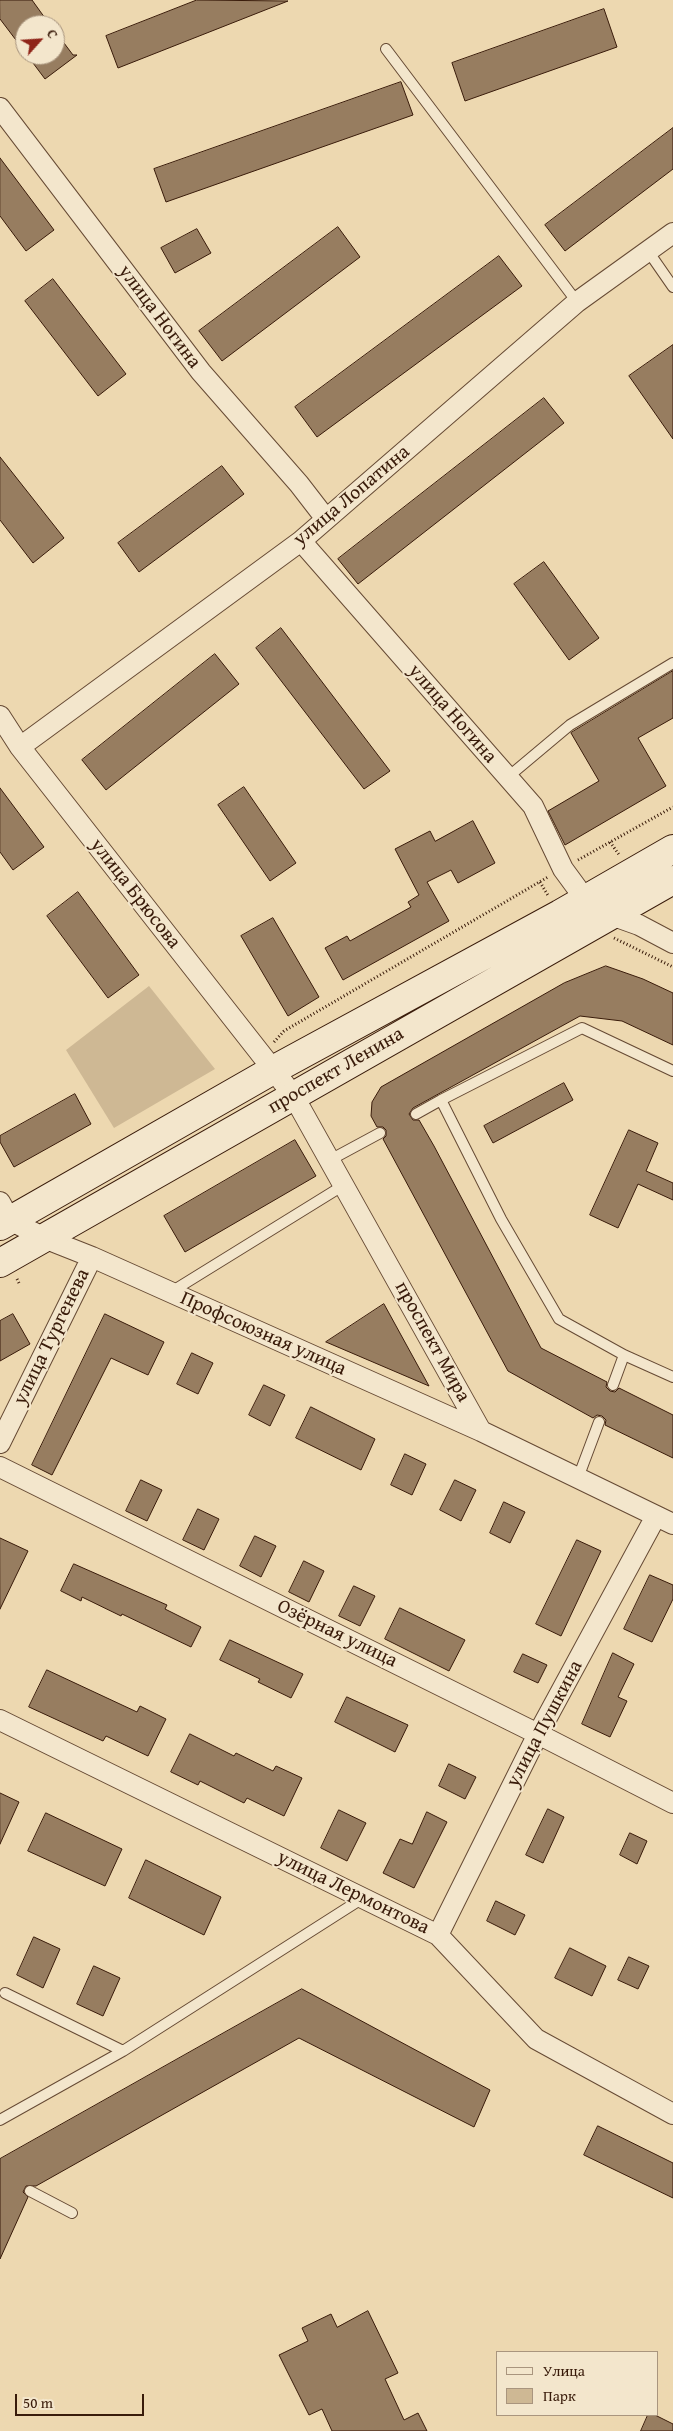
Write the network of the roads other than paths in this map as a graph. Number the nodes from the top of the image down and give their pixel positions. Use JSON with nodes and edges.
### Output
{"nodes":[{"id":1,"x":386,"y":49,"type":"dead end"},
{"id":2,"x":0,"y":108,"type":"edge"},
{"id":3,"x":673,"y":234,"type":"edge"},
{"id":4,"x":648,"y":251,"type":"junction"},
{"id":5,"x":673,"y":287,"type":"edge"},
{"id":6,"x":577,"y":302,"type":"junction"},
{"id":7,"x":326,"y":519,"type":"junction"},
{"id":8,"x":301,"y":541,"type":"junction"},
{"id":9,"x":673,"y":662,"type":"edge"},
{"id":10,"x":0,"y":716,"type":"edge"},
{"id":11,"x":20,"y":747,"type":"junction"},
{"id":12,"x":508,"y":777,"type":"junction"},
{"id":13,"x":673,"y":849,"type":"edge"},
{"id":14,"x":673,"y":880,"type":"edge"},
{"id":15,"x":585,"y":900,"type":"junction"},
{"id":16,"x":612,"y":926,"type":"junction"},
{"id":17,"x":673,"y":943,"type":"edge"},
{"id":18,"x":267,"y":1063,"type":"junction"},
{"id":19,"x":673,"y":1071,"type":"edge"},
{"id":20,"x":294,"y":1095,"type":"junction"},
{"id":21,"x":441,"y":1100,"type":"junction"},
{"id":22,"x":416,"y":1114,"type":"dead end"},
{"id":23,"x":380,"y":1133,"type":"dead end"},
{"id":24,"x":330,"y":1160,"type":"junction"},
{"id":25,"x":344,"y":1185,"type":"junction"},
{"id":26,"x":3,"y":1216,"type":"edge"},
{"id":27,"x":44,"y":1238,"type":"junction"},
{"id":28,"x":92,"y":1256,"type":"junction"},
{"id":29,"x":0,"y":1263,"type":"edge"},
{"id":30,"x":170,"y":1292,"type":"junction"},
{"id":31,"x":624,"y":1355,"type":"junction"},
{"id":32,"x":673,"y":1377,"type":"edge"},
{"id":33,"x":613,"y":1385,"type":"dead end"},
{"id":34,"x":599,"y":1422,"type":"dead end"},
{"id":35,"x":481,"y":1431,"type":"junction"},
{"id":36,"x":0,"y":1444,"type":"edge"},
{"id":37,"x":0,"y":1467,"type":"edge"},
{"id":38,"x":578,"y":1478,"type":"junction"},
{"id":39,"x":665,"y":1520,"type":"edge"},
{"id":40,"x":0,"y":1720,"type":"edge"},
{"id":41,"x":538,"y":1734,"type":"junction"},
{"id":42,"x":673,"y":1803,"type":"edge"},
{"id":43,"x":363,"y":1898,"type":"junction"},
{"id":44,"x":438,"y":1934,"type":"junction"},
{"id":45,"x":5,"y":1993,"type":"dead end"},
{"id":46,"x":122,"y":2051,"type":"junction"},
{"id":47,"x":673,"y":2114,"type":"edge"},
{"id":48,"x":0,"y":2120,"type":"edge"},
{"id":49,"x":30,"y":2191,"type":"dead end"},
{"id":50,"x":72,"y":2213,"type":"dead end"}],
"edges":[{"from":1,"to":6,"type":"lane"},
{"from":2,"to":7,"type":"street","name":"улица Ногина"},
{"from":3,"to":4,"type":"street","name":"улица Лопатина"},
{"from":4,"to":5,"type":"lane"},
{"from":4,"to":6,"type":"street","name":"улица Лопатина"},
{"from":6,"to":7,"type":"street","name":"улица Лопатина"},
{"from":7,"to":8,"type":"street","name":"улица Лопатина"},
{"from":8,"to":11,"type":"street","name":"улица Лопатина"},
{"from":8,"to":12,"type":"street","name":"улица Ногина"},
{"from":9,"to":12,"type":"lane"},
{"from":10,"to":11,"type":"street","name":"улица Брюсова"},
{"from":11,"to":18,"type":"street","name":"улица Брюсова"},
{"from":12,"to":15,"type":"street","name":"улица Ногина"},
{"from":13,"to":15,"type":"main road","name":"проспект Ленина"},
{"from":14,"to":16,"type":"main road","name":"проспект Ленина"},
{"from":15,"to":16,"type":"street"},
{"from":15,"to":18,"type":"main road","name":"проспект Ленина"},
{"from":16,"to":17,"type":"street"},
{"from":16,"to":20,"type":"main road","name":"проспект Ленина"},
{"from":18,"to":20,"type":"street","name":"проспект Мира"},
{"from":18,"to":26,"type":"main road","name":"проспект Ленина"},
{"from":19,"to":21,"type":"lane"},
{"from":20,"to":24,"type":"street","name":"проспект Мира"},
{"from":20,"to":27,"type":"main road","name":"проспект Ленина"},
{"from":21,"to":22,"type":"lane"},
{"from":21,"to":31,"type":"lane"},
{"from":23,"to":24,"type":"lane"},
{"from":24,"to":25,"type":"street","name":"проспект Мира"},
{"from":25,"to":30,"type":"lane"},
{"from":25,"to":35,"type":"street","name":"проспект Мира"},
{"from":26,"to":27,"type":"street","name":"Профсоюзная улица"},
{"from":27,"to":28,"type":"street","name":"Профсоюзная улица"},
{"from":27,"to":29,"type":"main road","name":"проспект Ленина"},
{"from":28,"to":30,"type":"street","name":"Профсоюзная улица"},
{"from":28,"to":36,"type":"street","name":"улица Тургенева"},
{"from":30,"to":35,"type":"street","name":"Профсоюзная улица"},
{"from":31,"to":32,"type":"lane"},
{"from":31,"to":33,"type":"lane"},
{"from":34,"to":38,"type":"lane"},
{"from":35,"to":38,"type":"street"},
{"from":37,"to":41,"type":"street","name":"Озёрная улица"},
{"from":38,"to":39,"type":"street"},
{"from":39,"to":41,"type":"street","name":"улица Пушкина"},
{"from":40,"to":43,"type":"street","name":"улица Лермонтова"},
{"from":41,"to":42,"type":"street","name":"Озёрная улица"},
{"from":41,"to":44,"type":"street","name":"улица Пушкина"},
{"from":43,"to":44,"type":"street","name":"улица Лермонтова"},
{"from":43,"to":46,"type":"lane"},
{"from":44,"to":47,"type":"street","name":"улица Лермонтова"},
{"from":45,"to":46,"type":"lane"},
{"from":46,"to":48,"type":"lane"},
{"from":49,"to":50,"type":"lane"}]}
